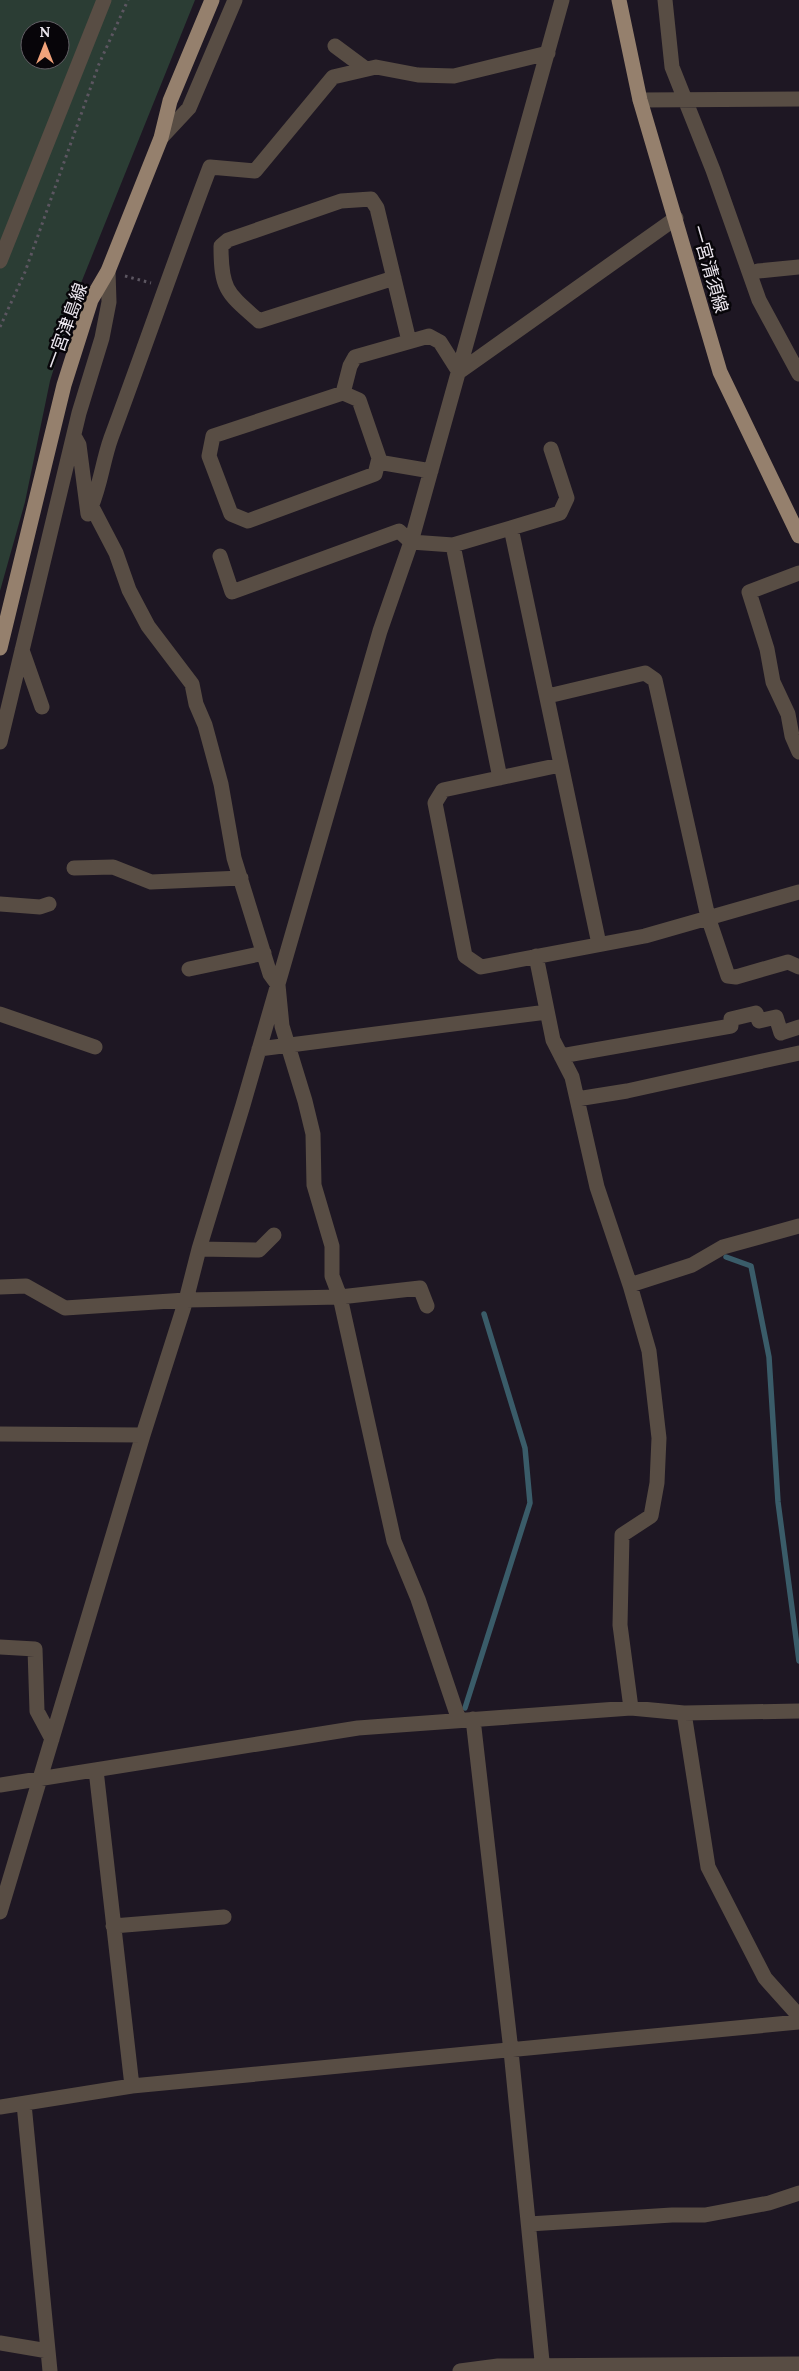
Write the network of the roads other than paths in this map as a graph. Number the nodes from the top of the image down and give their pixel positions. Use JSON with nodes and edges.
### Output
{"nodes":[{"id":1,"x":104,"y":0,"type":"edge"},
{"id":2,"x":212,"y":0,"type":"edge"},
{"id":3,"x":235,"y":0,"type":"edge"},
{"id":4,"x":562,"y":0,"type":"edge"},
{"id":5,"x":619,"y":0,"type":"edge"},
{"id":6,"x":665,"y":0,"type":"edge"},
{"id":7,"x":335,"y":46,"type":"dead end"},
{"id":8,"x":548,"y":53,"type":"junction"},
{"id":9,"x":366,"y":69,"type":"junction"},
{"id":10,"x":684,"y":99,"type":"junction"},
{"id":11,"x":799,"y":99,"type":"edge"},
{"id":12,"x":640,"y":100,"type":"junction"},
{"id":13,"x":161,"y":138,"type":"junction"},
{"id":14,"x":676,"y":218,"type":"junction"},
{"id":15,"x":0,"y":261,"type":"edge"},
{"id":16,"x":799,"y":267,"type":"edge"},
{"id":17,"x":108,"y":271,"type":"junction"},
{"id":18,"x":750,"y":274,"type":"junction"},
{"id":19,"x":394,"y":278,"type":"junction"},
{"id":20,"x":409,"y":341,"type":"junction"},
{"id":21,"x":458,"y":372,"type":"junction"},
{"id":22,"x":799,"y":374,"type":"edge"},
{"id":23,"x":343,"y":393,"type":"junction"},
{"id":24,"x":74,"y":436,"type":"junction"},
{"id":25,"x":551,"y":449,"type":"dead end"},
{"id":26,"x":378,"y":462,"type":"junction"},
{"id":27,"x":430,"y":471,"type":"junction"},
{"id":28,"x":92,"y":507,"type":"junction"},
{"id":29,"x":511,"y":528,"type":"junction"},
{"id":30,"x":799,"y":536,"type":"edge"},
{"id":31,"x":411,"y":542,"type":"junction"},
{"id":32,"x":453,"y":545,"type":"junction"},
{"id":33,"x":220,"y":556,"type":"dead end"},
{"id":34,"x":799,"y":573,"type":"edge"},
{"id":35,"x":0,"y":648,"type":"edge"},
{"id":36,"x":22,"y":650,"type":"junction"},
{"id":37,"x":548,"y":696,"type":"junction"},
{"id":38,"x":42,"y":706,"type":"dead end"},
{"id":39,"x":0,"y":742,"type":"edge"},
{"id":40,"x":799,"y":752,"type":"edge"},
{"id":41,"x":560,"y":765,"type":"junction"},
{"id":42,"x":500,"y":778,"type":"junction"},
{"id":43,"x":74,"y":868,"type":"dead end"},
{"id":44,"x":241,"y":878,"type":"junction"},
{"id":45,"x":799,"y":892,"type":"edge"},
{"id":46,"x":0,"y":904,"type":"edge"},
{"id":47,"x":49,"y":904,"type":"dead end"},
{"id":48,"x":708,"y":917,"type":"junction"},
{"id":49,"x":599,"y":944,"type":"junction"},
{"id":50,"x":264,"y":953,"type":"junction"},
{"id":51,"x":536,"y":956,"type":"junction"},
{"id":52,"x":799,"y":967,"type":"edge"},
{"id":53,"x":189,"y":968,"type":"dead end"},
{"id":54,"x":278,"y":985,"type":"junction"},
{"id":55,"x":547,"y":1012,"type":"junction"},
{"id":56,"x":0,"y":1014,"type":"edge"},
{"id":57,"x":799,"y":1027,"type":"edge"},
{"id":58,"x":288,"y":1045,"type":"junction"},
{"id":59,"x":95,"y":1046,"type":"dead end"},
{"id":60,"x":260,"y":1049,"type":"junction"},
{"id":61,"x":799,"y":1053,"type":"edge"},
{"id":62,"x":561,"y":1056,"type":"junction"},
{"id":63,"x":577,"y":1099,"type":"junction"},
{"id":64,"x":799,"y":1226,"type":"edge"},
{"id":65,"x":274,"y":1235,"type":"dead end"},
{"id":66,"x":199,"y":1249,"type":"junction"},
{"id":67,"x":630,"y":1285,"type":"junction"},
{"id":68,"x":0,"y":1287,"type":"edge"},
{"id":69,"x":340,"y":1298,"type":"junction"},
{"id":70,"x":186,"y":1300,"type":"junction"},
{"id":71,"x":426,"y":1306,"type":"dead end"},
{"id":72,"x":0,"y":1434,"type":"edge"},
{"id":73,"x":143,"y":1435,"type":"junction"},
{"id":74,"x":0,"y":1647,"type":"edge"},
{"id":75,"x":631,"y":1708,"type":"junction"},
{"id":76,"x":799,"y":1711,"type":"edge"},
{"id":77,"x":684,"y":1714,"type":"junction"},
{"id":78,"x":466,"y":1720,"type":"junction"},
{"id":79,"x":52,"y":1740,"type":"junction"},
{"id":80,"x":96,"y":1770,"type":"junction"},
{"id":81,"x":41,"y":1778,"type":"junction"},
{"id":82,"x":0,"y":1785,"type":"edge"},
{"id":83,"x":7,"y":1868,"type":"edge"},
{"id":84,"x":0,"y":1912,"type":"edge"},
{"id":85,"x":224,"y":1917,"type":"dead end"},
{"id":86,"x":114,"y":1926,"type":"junction"},
{"id":87,"x":799,"y":2016,"type":"edge"},
{"id":88,"x":799,"y":2022,"type":"edge"},
{"id":89,"x":511,"y":2050,"type":"junction"},
{"id":90,"x":132,"y":2086,"type":"junction"},
{"id":91,"x":24,"y":2104,"type":"junction"},
{"id":92,"x":0,"y":2107,"type":"edge"},
{"id":93,"x":799,"y":2194,"type":"edge"},
{"id":94,"x":529,"y":2224,"type":"junction"},
{"id":95,"x":0,"y":2344,"type":"edge"},
{"id":96,"x":48,"y":2352,"type":"junction"},
{"id":97,"x":799,"y":2364,"type":"edge"},
{"id":98,"x":543,"y":2369,"type":"edge"},
{"id":99,"x":50,"y":2371,"type":"edge"},
{"id":100,"x":460,"y":2371,"type":"edge"}],
"edges":[{"from":1,"to":15,"type":"street"},
{"from":2,"to":13,"type":"main road","name":"一宮津島線"},
{"from":3,"to":13,"type":"street"},
{"from":4,"to":8,"type":"street"},
{"from":5,"to":12,"type":"main road","name":"一宮清須線"},
{"from":6,"to":10,"type":"street"},
{"from":7,"to":9,"type":"street"},
{"from":8,"to":9,"type":"street"},
{"from":8,"to":21,"type":"street"},
{"from":9,"to":28,"type":"street"},
{"from":10,"to":11,"type":"street"},
{"from":10,"to":12,"type":"street"},
{"from":10,"to":18,"type":"street"},
{"from":12,"to":14,"type":"main road","name":"一宮清須線"},
{"from":13,"to":17,"type":"main road","name":"一宮津島線"},
{"from":14,"to":21,"type":"street"},
{"from":14,"to":30,"type":"main road","name":"一宮清須線"},
{"from":16,"to":18,"type":"street"},
{"from":17,"to":24,"type":"street"},
{"from":17,"to":35,"type":"main road","name":"一宮津島線"},
{"from":18,"to":22,"type":"street"},
{"from":19,"to":19,"type":"street"},
{"from":19,"to":20,"type":"street"},
{"from":20,"to":21,"type":"street"},
{"from":20,"to":23,"type":"street"},
{"from":21,"to":27,"type":"street"},
{"from":23,"to":26,"type":"street"},
{"from":23,"to":26,"type":"street"},
{"from":24,"to":28,"type":"street"},
{"from":24,"to":36,"type":"street"},
{"from":25,"to":29,"type":"street"},
{"from":26,"to":27,"type":"street"},
{"from":27,"to":31,"type":"street"},
{"from":28,"to":44,"type":"street"},
{"from":29,"to":32,"type":"street"},
{"from":29,"to":37,"type":"street"},
{"from":31,"to":32,"type":"street"},
{"from":31,"to":33,"type":"street"},
{"from":31,"to":54,"type":"street"},
{"from":32,"to":42,"type":"street"},
{"from":34,"to":40,"type":"street"},
{"from":36,"to":38,"type":"street"},
{"from":36,"to":39,"type":"street"},
{"from":37,"to":41,"type":"street"},
{"from":37,"to":48,"type":"street"},
{"from":41,"to":42,"type":"street"},
{"from":41,"to":49,"type":"street"},
{"from":42,"to":51,"type":"street"},
{"from":43,"to":44,"type":"street"},
{"from":44,"to":50,"type":"street"},
{"from":45,"to":48,"type":"street"},
{"from":46,"to":47,"type":"street"},
{"from":48,"to":49,"type":"street"},
{"from":48,"to":52,"type":"street"},
{"from":49,"to":51,"type":"street"},
{"from":50,"to":53,"type":"street"},
{"from":50,"to":54,"type":"street"},
{"from":51,"to":55,"type":"street"},
{"from":54,"to":58,"type":"street"},
{"from":54,"to":60,"type":"street"},
{"from":55,"to":58,"type":"street"},
{"from":55,"to":62,"type":"street"},
{"from":56,"to":59,"type":"street"},
{"from":57,"to":62,"type":"street"},
{"from":58,"to":60,"type":"street"},
{"from":58,"to":69,"type":"street"},
{"from":60,"to":66,"type":"street"},
{"from":61,"to":63,"type":"street"},
{"from":62,"to":63,"type":"street"},
{"from":63,"to":67,"type":"street"},
{"from":64,"to":67,"type":"street"},
{"from":65,"to":66,"type":"street"},
{"from":66,"to":70,"type":"street"},
{"from":67,"to":75,"type":"street"},
{"from":68,"to":70,"type":"street"},
{"from":69,"to":70,"type":"street"},
{"from":69,"to":71,"type":"street"},
{"from":69,"to":78,"type":"street"},
{"from":70,"to":73,"type":"street"},
{"from":72,"to":73,"type":"street"},
{"from":73,"to":79,"type":"street"},
{"from":74,"to":79,"type":"street"},
{"from":75,"to":77,"type":"street"},
{"from":75,"to":78,"type":"street"},
{"from":76,"to":77,"type":"street"},
{"from":77,"to":87,"type":"street"},
{"from":78,"to":80,"type":"street"},
{"from":78,"to":89,"type":"street"},
{"from":79,"to":81,"type":"street"},
{"from":80,"to":81,"type":"street"},
{"from":80,"to":86,"type":"street"},
{"from":81,"to":82,"type":"street"},
{"from":81,"to":83,"type":"street"},
{"from":83,"to":84,"type":"street"},
{"from":85,"to":86,"type":"street"},
{"from":86,"to":90,"type":"street"},
{"from":88,"to":89,"type":"street"},
{"from":89,"to":90,"type":"street"},
{"from":89,"to":94,"type":"street"},
{"from":90,"to":91,"type":"street"},
{"from":91,"to":92,"type":"street"},
{"from":91,"to":96,"type":"street"},
{"from":93,"to":94,"type":"street"},
{"from":94,"to":98,"type":"street"},
{"from":95,"to":96,"type":"street"},
{"from":96,"to":99,"type":"street"},
{"from":97,"to":98,"type":"street"},
{"from":98,"to":100,"type":"street"}]}
